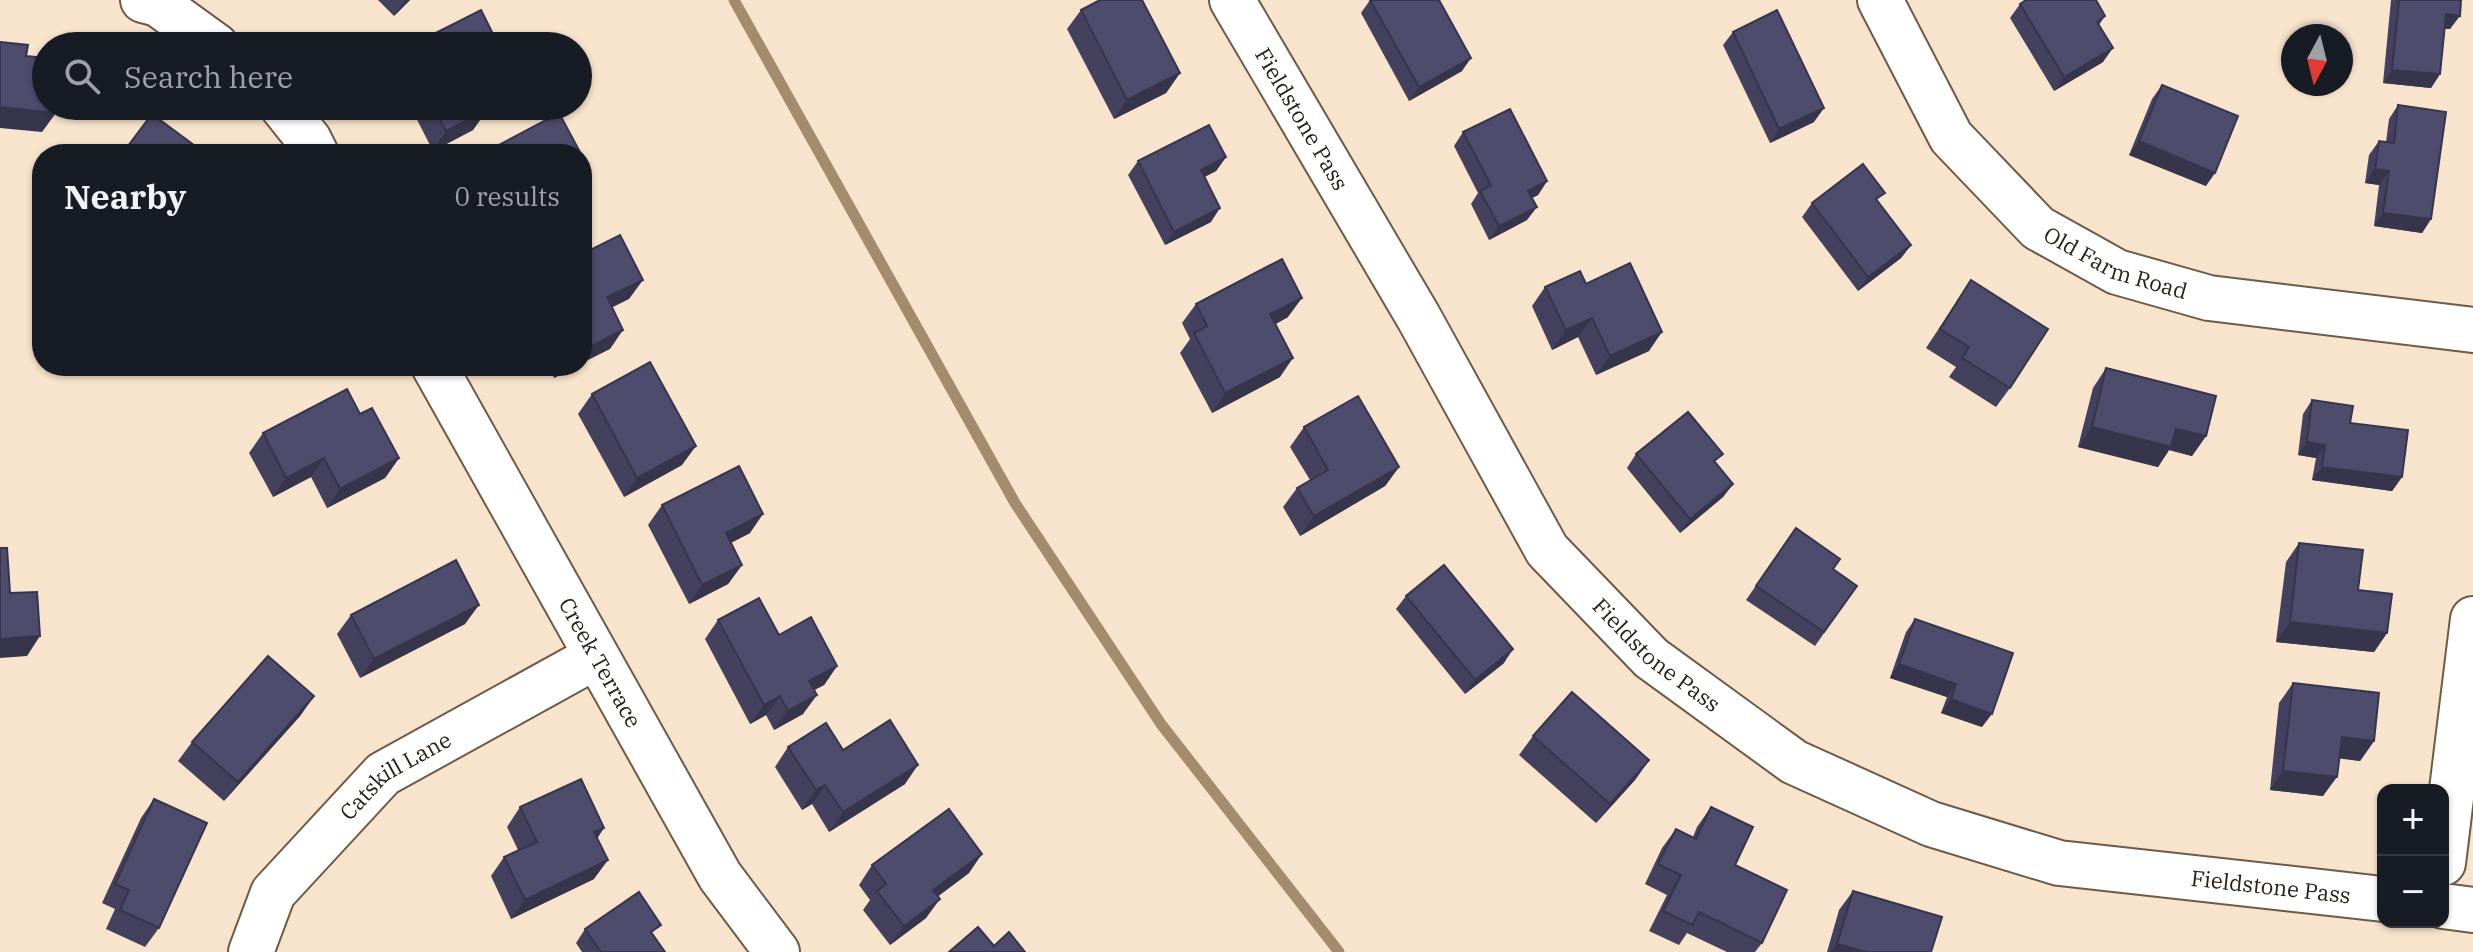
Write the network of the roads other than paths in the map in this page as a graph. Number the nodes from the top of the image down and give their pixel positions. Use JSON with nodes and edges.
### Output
{"nodes":[{"id":1,"x":143,"y":0,"type":"edge"},
{"id":2,"x":1232,"y":0,"type":"edge"},
{"id":3,"x":1880,"y":0,"type":"edge"},
{"id":4,"x":197,"y":32,"type":"edge"},
{"id":5,"x":292,"y":120,"type":"edge"},
{"id":6,"x":309,"y":144,"type":"edge"},
{"id":7,"x":2473,"y":330,"type":"edge"},
{"id":8,"x":440,"y":376,"type":"edge"},
{"id":9,"x":2473,"y":619,"type":"edge"},
{"id":10,"x":595,"y":657,"type":"junction"},
{"id":11,"x":2444,"y":856,"type":"edge"},
{"id":12,"x":2377,"y":898,"type":"edge"},
{"id":13,"x":2449,"y":907,"type":"edge"},
{"id":14,"x":2473,"y":910,"type":"edge"},
{"id":15,"x":251,"y":952,"type":"edge"},
{"id":16,"x":777,"y":952,"type":"edge"}],
"edges":[{"from":1,"to":4,"type":"street"},
{"from":2,"to":12,"type":"street","name":"Fieldstone Pass"},
{"from":3,"to":7,"type":"street","name":"Old Farm Road"},
{"from":5,"to":6,"type":"street"},
{"from":8,"to":10,"type":"street","name":"Creek Terrace"},
{"from":9,"to":11,"type":"street"},
{"from":10,"to":15,"type":"street","name":"Catskill Lane"},
{"from":10,"to":16,"type":"street","name":"Creek Terrace"},
{"from":13,"to":14,"type":"street"}]}
